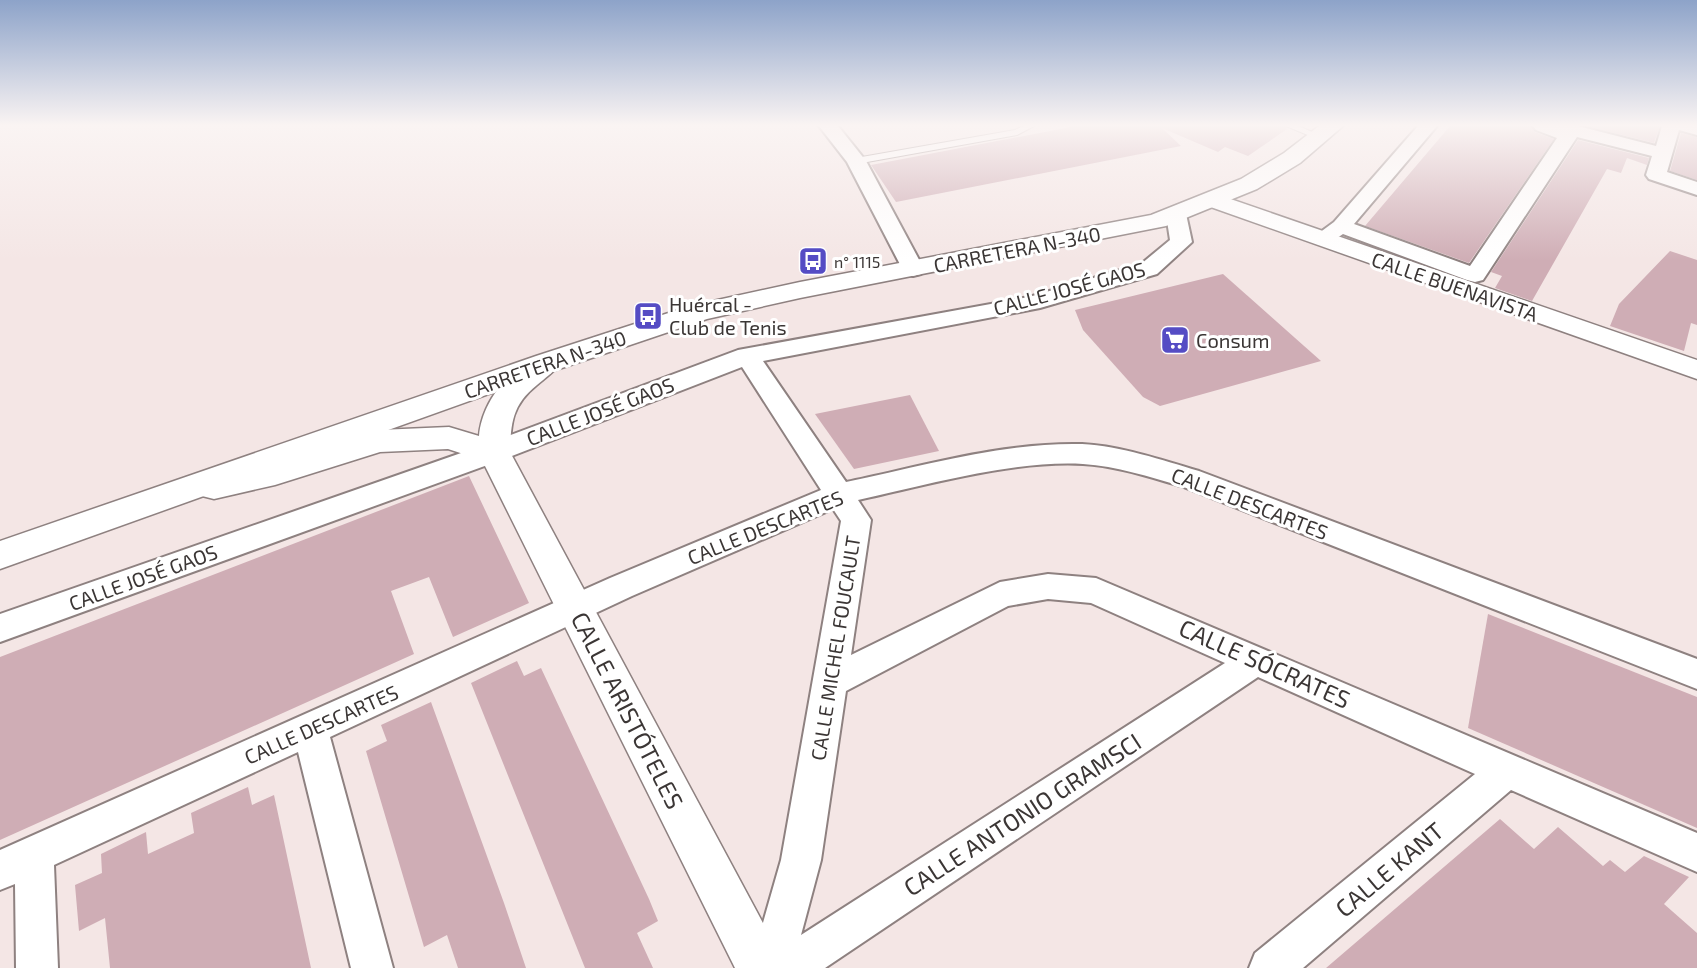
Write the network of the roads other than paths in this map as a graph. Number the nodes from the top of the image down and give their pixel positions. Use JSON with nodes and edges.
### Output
{"nodes":[{"id":1,"x":861,"y":171,"type":"edge"},
{"id":2,"x":1270,"y":171,"type":"edge"},
{"id":3,"x":1387,"y":171,"type":"edge"},
{"id":4,"x":1544,"y":171,"type":"edge"},
{"id":5,"x":1657,"y":171,"type":"edge"},
{"id":6,"x":1697,"y":189,"type":"edge"},
{"id":7,"x":1213,"y":200,"type":"junction"},
{"id":8,"x":1176,"y":214,"type":"junction"},
{"id":9,"x":1331,"y":233,"type":"junction"},
{"id":10,"x":913,"y":269,"type":"junction"},
{"id":11,"x":747,"y":356,"type":"junction"},
{"id":12,"x":546,"y":363,"type":"junction"},
{"id":13,"x":1697,"y":370,"type":"edge"},
{"id":14,"x":494,"y":452,"type":"junction"},
{"id":15,"x":839,"y":494,"type":"junction"},
{"id":16,"x":157,"y":500,"type":"junction"},
{"id":17,"x":0,"y":555,"type":"edge"},
{"id":18,"x":575,"y":608,"type":"junction"},
{"id":19,"x":0,"y":628,"type":"edge"},
{"id":20,"x":1257,"y":660,"type":"junction"},
{"id":21,"x":1697,"y":674,"type":"edge"},
{"id":22,"x":830,"y":682,"type":"junction"},
{"id":23,"x":310,"y":728,"type":"junction"},
{"id":24,"x":1508,"y":770,"type":"junction"},
{"id":25,"x":1697,"y":853,"type":"edge"},
{"id":26,"x":17,"y":862,"type":"edge"},
{"id":27,"x":37,"y":968,"type":"edge"},
{"id":28,"x":372,"y":968,"type":"edge"},
{"id":29,"x":761,"y":968,"type":"edge"},
{"id":30,"x":771,"y":968,"type":"edge"},
{"id":31,"x":788,"y":968,"type":"edge"},
{"id":32,"x":1270,"y":968,"type":"edge"}],
"edges":[{"from":1,"to":10,"type":"street"},
{"from":2,"to":7,"type":"main road","name":"CARRETERA N-340"},
{"from":3,"to":9,"type":"street"},
{"from":4,"to":9,"type":"street"},
{"from":5,"to":6,"type":"street"},
{"from":7,"to":8,"type":"main road","name":"CARRETERA N-340"},
{"from":7,"to":9,"type":"main road","name":"CALLE BUENAVISTA"},
{"from":8,"to":10,"type":"main road","name":"CARRETERA N-340"},
{"from":8,"to":11,"type":"street","name":"CALLE JOSÉ GAOS"},
{"from":9,"to":13,"type":"main road","name":"CALLE BUENAVISTA"},
{"from":10,"to":12,"type":"main road","name":"CARRETERA N-340"},
{"from":11,"to":14,"type":"street","name":"CALLE JOSÉ GAOS"},
{"from":11,"to":15,"type":"street","name":"CALLE MICHEL FOUCAULT"},
{"from":12,"to":14,"type":"main road"},
{"from":12,"to":16,"type":"main road","name":"CARRETERA N-340"},
{"from":14,"to":16,"type":"main road"},
{"from":14,"to":18,"type":"main road","name":"CALLE ARISTÓTELES"},
{"from":14,"to":19,"type":"street","name":"CALLE JOSÉ GAOS"},
{"from":15,"to":18,"type":"street","name":"CALLE DESCARTES"},
{"from":15,"to":21,"type":"street","name":"CALLE DESCARTES"},
{"from":15,"to":22,"type":"street","name":"CALLE MICHEL FOUCAULT"},
{"from":16,"to":17,"type":"main road","name":"CARRETERA N-340"},
{"from":18,"to":23,"type":"street","name":"CALLE DESCARTES"},
{"from":18,"to":29,"type":"main road","name":"CALLE ARISTÓTELES"},
{"from":20,"to":22,"type":"street","name":"CALLE SÓCRATES"},
{"from":20,"to":24,"type":"street","name":"CALLE SÓCRATES"},
{"from":20,"to":31,"type":"street","name":"CALLE ANTONIO GRAMSCI"},
{"from":22,"to":30,"type":"street","name":"CALLE MICHEL FOUCAULT"},
{"from":23,"to":26,"type":"street","name":"CALLE DESCARTES"},
{"from":23,"to":28,"type":"street"},
{"from":24,"to":25,"type":"street","name":"CALLE SÓCRATES"},
{"from":24,"to":32,"type":"street","name":"CALLE KANT"},
{"from":26,"to":27,"type":"street"}]}
